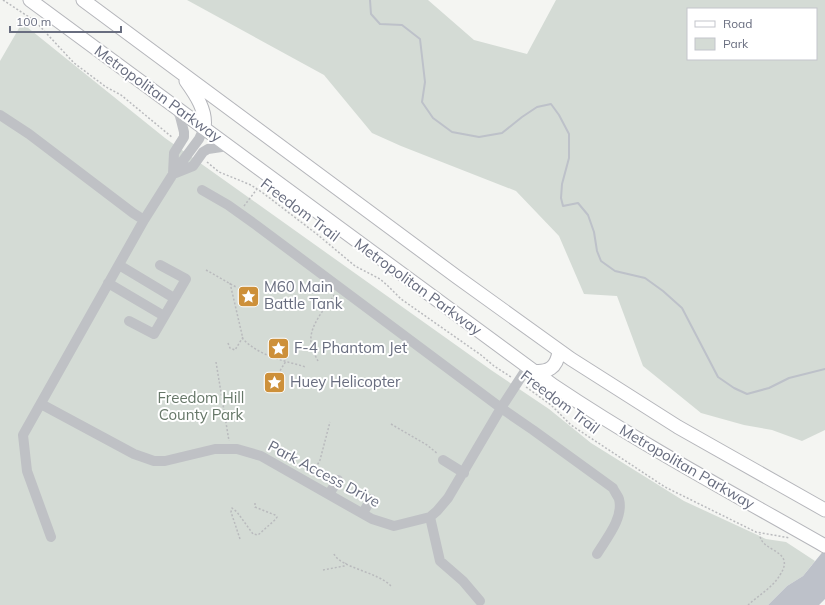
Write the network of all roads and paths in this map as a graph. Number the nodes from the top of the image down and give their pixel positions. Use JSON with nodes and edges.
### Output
{"nodes":[{"id":1,"x":3,"y":0,"type":"edge"},
{"id":2,"x":30,"y":0,"type":"edge"},
{"id":3,"x":83,"y":0,"type":"edge"},
{"id":4,"x":179,"y":72,"type":"junction"},
{"id":5,"x":175,"y":107,"type":"junction"},
{"id":6,"x":0,"y":115,"type":"edge"},
{"id":7,"x":204,"y":128,"type":"junction"},
{"id":8,"x":176,"y":140,"type":"dead end"},
{"id":9,"x":228,"y":146,"type":"junction"},
{"id":10,"x":203,"y":160,"type":"dead end"},
{"id":11,"x":173,"y":174,"type":"junction"},
{"id":12,"x":257,"y":189,"type":"junction"},
{"id":13,"x":202,"y":190,"type":"dead end"},
{"id":14,"x":238,"y":212,"type":"junction"},
{"id":15,"x":144,"y":220,"type":"junction"},
{"id":16,"x":119,"y":265,"type":"junction"},
{"id":17,"x":160,"y":265,"type":"dead end"},
{"id":18,"x":206,"y":270,"type":"dead end"},
{"id":19,"x":230,"y":283,"type":"junction"},
{"id":20,"x":108,"y":284,"type":"junction"},
{"id":21,"x":236,"y":287,"type":"dead end"},
{"id":22,"x":341,"y":288,"type":"junction"},
{"id":23,"x":174,"y":298,"type":"junction"},
{"id":24,"x":164,"y":316,"type":"junction"},
{"id":25,"x":129,"y":321,"type":"dead end"},
{"id":26,"x":243,"y":337,"type":"junction"},
{"id":27,"x":228,"y":343,"type":"dead end"},
{"id":28,"x":559,"y":351,"type":"junction"},
{"id":29,"x":286,"y":361,"type":"junction"},
{"id":30,"x":216,"y":362,"type":"dead end"},
{"id":31,"x":318,"y":362,"type":"dead end"},
{"id":32,"x":306,"y":368,"type":"dead end"},
{"id":33,"x":530,"y":370,"type":"junction"},
{"id":34,"x":278,"y":374,"type":"dead end"},
{"id":35,"x":518,"y":381,"type":"junction"},
{"id":36,"x":41,"y":404,"type":"junction"},
{"id":37,"x":501,"y":408,"type":"junction"},
{"id":38,"x":330,"y":422,"type":"dead end"},
{"id":39,"x":391,"y":424,"type":"dead end"},
{"id":40,"x":230,"y":443,"type":"dead end"},
{"id":41,"x":443,"y":460,"type":"joint"},
{"id":42,"x":464,"y":473,"type":"junction"},
{"id":43,"x":338,"y":480,"type":"dead end"},
{"id":44,"x":308,"y":482,"type":"junction"},
{"id":45,"x":329,"y":494,"type":"junction"},
{"id":46,"x":371,"y":499,"type":"dead end"},
{"id":47,"x":255,"y":501,"type":"dead end"},
{"id":48,"x":825,"y":510,"type":"edge"},
{"id":49,"x":363,"y":513,"type":"junction"},
{"id":50,"x":430,"y":517,"type":"junction"},
{"id":51,"x":760,"y":534,"type":"junction"},
{"id":52,"x":51,"y":537,"type":"dead end"},
{"id":53,"x":240,"y":539,"type":"dead end"},
{"id":54,"x":794,"y":540,"type":"dead end"},
{"id":55,"x":820,"y":543,"type":"edge"},
{"id":56,"x":334,"y":554,"type":"dead end"},
{"id":57,"x":597,"y":554,"type":"dead end"},
{"id":58,"x":346,"y":563,"type":"junction"},
{"id":59,"x":323,"y":570,"type":"dead end"},
{"id":60,"x":391,"y":586,"type":"dead end"},
{"id":61,"x":480,"y":601,"type":"dead end"},
{"id":62,"x":748,"y":605,"type":"edge"}],
"edges":[{"from":1,"to":8,"type":"path"},
{"from":2,"to":5,"type":"main road","name":"Metropolitan Parkway"},
{"from":3,"to":4,"type":"main road","name":"Metropolitan Parkway"},
{"from":4,"to":7,"type":"main road"},
{"from":4,"to":28,"type":"main road","name":"Metropolitan Parkway"},
{"from":5,"to":7,"type":"main road","name":"Metropolitan Parkway"},
{"from":5,"to":11,"type":"street"},
{"from":6,"to":15,"type":"street"},
{"from":7,"to":9,"type":"main road","name":"Metropolitan Parkway"},
{"from":7,"to":11,"type":"street"},
{"from":9,"to":11,"type":"street"},
{"from":9,"to":33,"type":"main road","name":"Metropolitan Parkway"},
{"from":10,"to":12,"type":"path","name":"Freedom Trail"},
{"from":11,"to":15,"type":"street"},
{"from":12,"to":14,"type":"path"},
{"from":12,"to":35,"type":"path","name":"Freedom Trail"},
{"from":13,"to":14,"type":"street"},
{"from":14,"to":22,"type":"street"},
{"from":15,"to":16,"type":"street"},
{"from":16,"to":20,"type":"street"},
{"from":16,"to":23,"type":"street"},
{"from":17,"to":23,"type":"street"},
{"from":18,"to":19,"type":"path"},
{"from":19,"to":21,"type":"path"},
{"from":19,"to":26,"type":"path"},
{"from":20,"to":24,"type":"street"},
{"from":20,"to":36,"type":"street"},
{"from":22,"to":31,"type":"path"},
{"from":22,"to":37,"type":"street"},
{"from":23,"to":24,"type":"street"},
{"from":24,"to":25,"type":"street"},
{"from":26,"to":27,"type":"path"},
{"from":26,"to":29,"type":"path"},
{"from":28,"to":33,"type":"main road"},
{"from":28,"to":48,"type":"main road","name":"Metropolitan Parkway"},
{"from":29,"to":32,"type":"path"},
{"from":29,"to":34,"type":"path"},
{"from":30,"to":40,"type":"path"},
{"from":33,"to":35,"type":"street"},
{"from":33,"to":55,"type":"main road","name":"Metropolitan Parkway"},
{"from":35,"to":37,"type":"street"},
{"from":35,"to":51,"type":"path","name":"Freedom Trail"},
{"from":36,"to":44,"type":"street","name":"Park Access Drive"},
{"from":36,"to":52,"type":"street"},
{"from":37,"to":42,"type":"street"},
{"from":37,"to":57,"type":"street"},
{"from":38,"to":44,"type":"path"},
{"from":39,"to":41,"type":"path"},
{"from":41,"to":42,"type":"street"},
{"from":42,"to":50,"type":"street"},
{"from":43,"to":45,"type":"street"},
{"from":44,"to":45,"type":"street","name":"Park Access Drive"},
{"from":45,"to":49,"type":"street","name":"Park Access Drive"},
{"from":46,"to":49,"type":"street"},
{"from":47,"to":53,"type":"path"},
{"from":49,"to":50,"type":"street","name":"Park Access Drive"},
{"from":50,"to":61,"type":"street"},
{"from":51,"to":54,"type":"path","name":"Freedom Trail"},
{"from":51,"to":62,"type":"path","name":"Freedom Trail"},
{"from":56,"to":58,"type":"path"},
{"from":58,"to":59,"type":"path"},
{"from":58,"to":60,"type":"path"}]}
